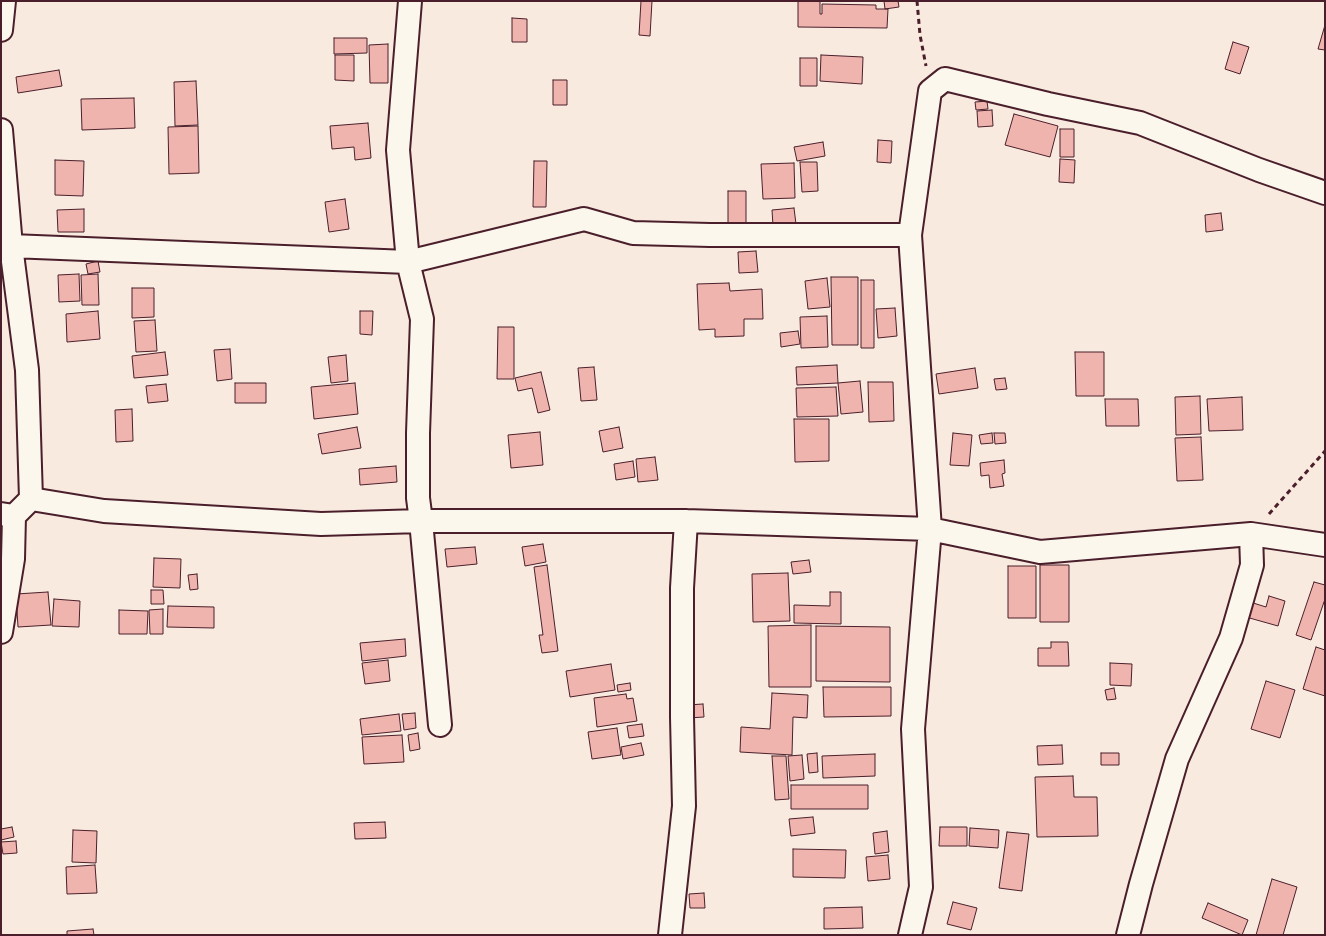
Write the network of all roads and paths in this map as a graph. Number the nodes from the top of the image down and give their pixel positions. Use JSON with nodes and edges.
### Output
{"nodes":[{"id":1,"x":4,"y":1,"type":"edge"},
{"id":2,"x":410,"y":1,"type":"edge"},
{"id":3,"x":917,"y":1,"type":"edge"},
{"id":4,"x":1,"y":30,"type":"edge"},
{"id":5,"x":930,"y":91,"type":"junction"},
{"id":6,"x":1,"y":130,"type":"edge"},
{"id":7,"x":1325,"y":193,"type":"edge"},
{"id":8,"x":910,"y":235,"type":"junction"},
{"id":9,"x":6,"y":245,"type":"edge"},
{"id":10,"x":408,"y":262,"type":"junction"},
{"id":11,"x":1325,"y":451,"type":"edge"},
{"id":12,"x":31,"y":499,"type":"junction"},
{"id":13,"x":8,"y":515,"type":"edge"},
{"id":14,"x":422,"y":521,"type":"junction"},
{"id":15,"x":686,"y":521,"type":"junction"},
{"id":16,"x":930,"y":529,"type":"junction"},
{"id":17,"x":1251,"y":534,"type":"junction"},
{"id":18,"x":1325,"y":545,"type":"edge"},
{"id":19,"x":1,"y":632,"type":"edge"},
{"id":20,"x":440,"y":725,"type":"dead end"},
{"id":21,"x":670,"y":935,"type":"edge"},
{"id":22,"x":910,"y":935,"type":"edge"},
{"id":23,"x":1128,"y":935,"type":"edge"}],
"edges":[{"from":1,"to":4,"type":"street"},
{"from":2,"to":10,"type":"street"},
{"from":3,"to":5,"type":"path"},
{"from":5,"to":7,"type":"street"},
{"from":5,"to":8,"type":"street"},
{"from":6,"to":9,"type":"street"},
{"from":8,"to":10,"type":"street"},
{"from":8,"to":16,"type":"street"},
{"from":9,"to":10,"type":"street"},
{"from":9,"to":12,"type":"street"},
{"from":10,"to":14,"type":"street"},
{"from":11,"to":17,"type":"path"},
{"from":12,"to":13,"type":"street"},
{"from":12,"to":14,"type":"street"},
{"from":13,"to":19,"type":"street"},
{"from":14,"to":15,"type":"street"},
{"from":14,"to":20,"type":"street"},
{"from":15,"to":16,"type":"street"},
{"from":15,"to":21,"type":"street"},
{"from":16,"to":17,"type":"street"},
{"from":16,"to":22,"type":"street"},
{"from":17,"to":18,"type":"street"},
{"from":17,"to":23,"type":"street"}]}
